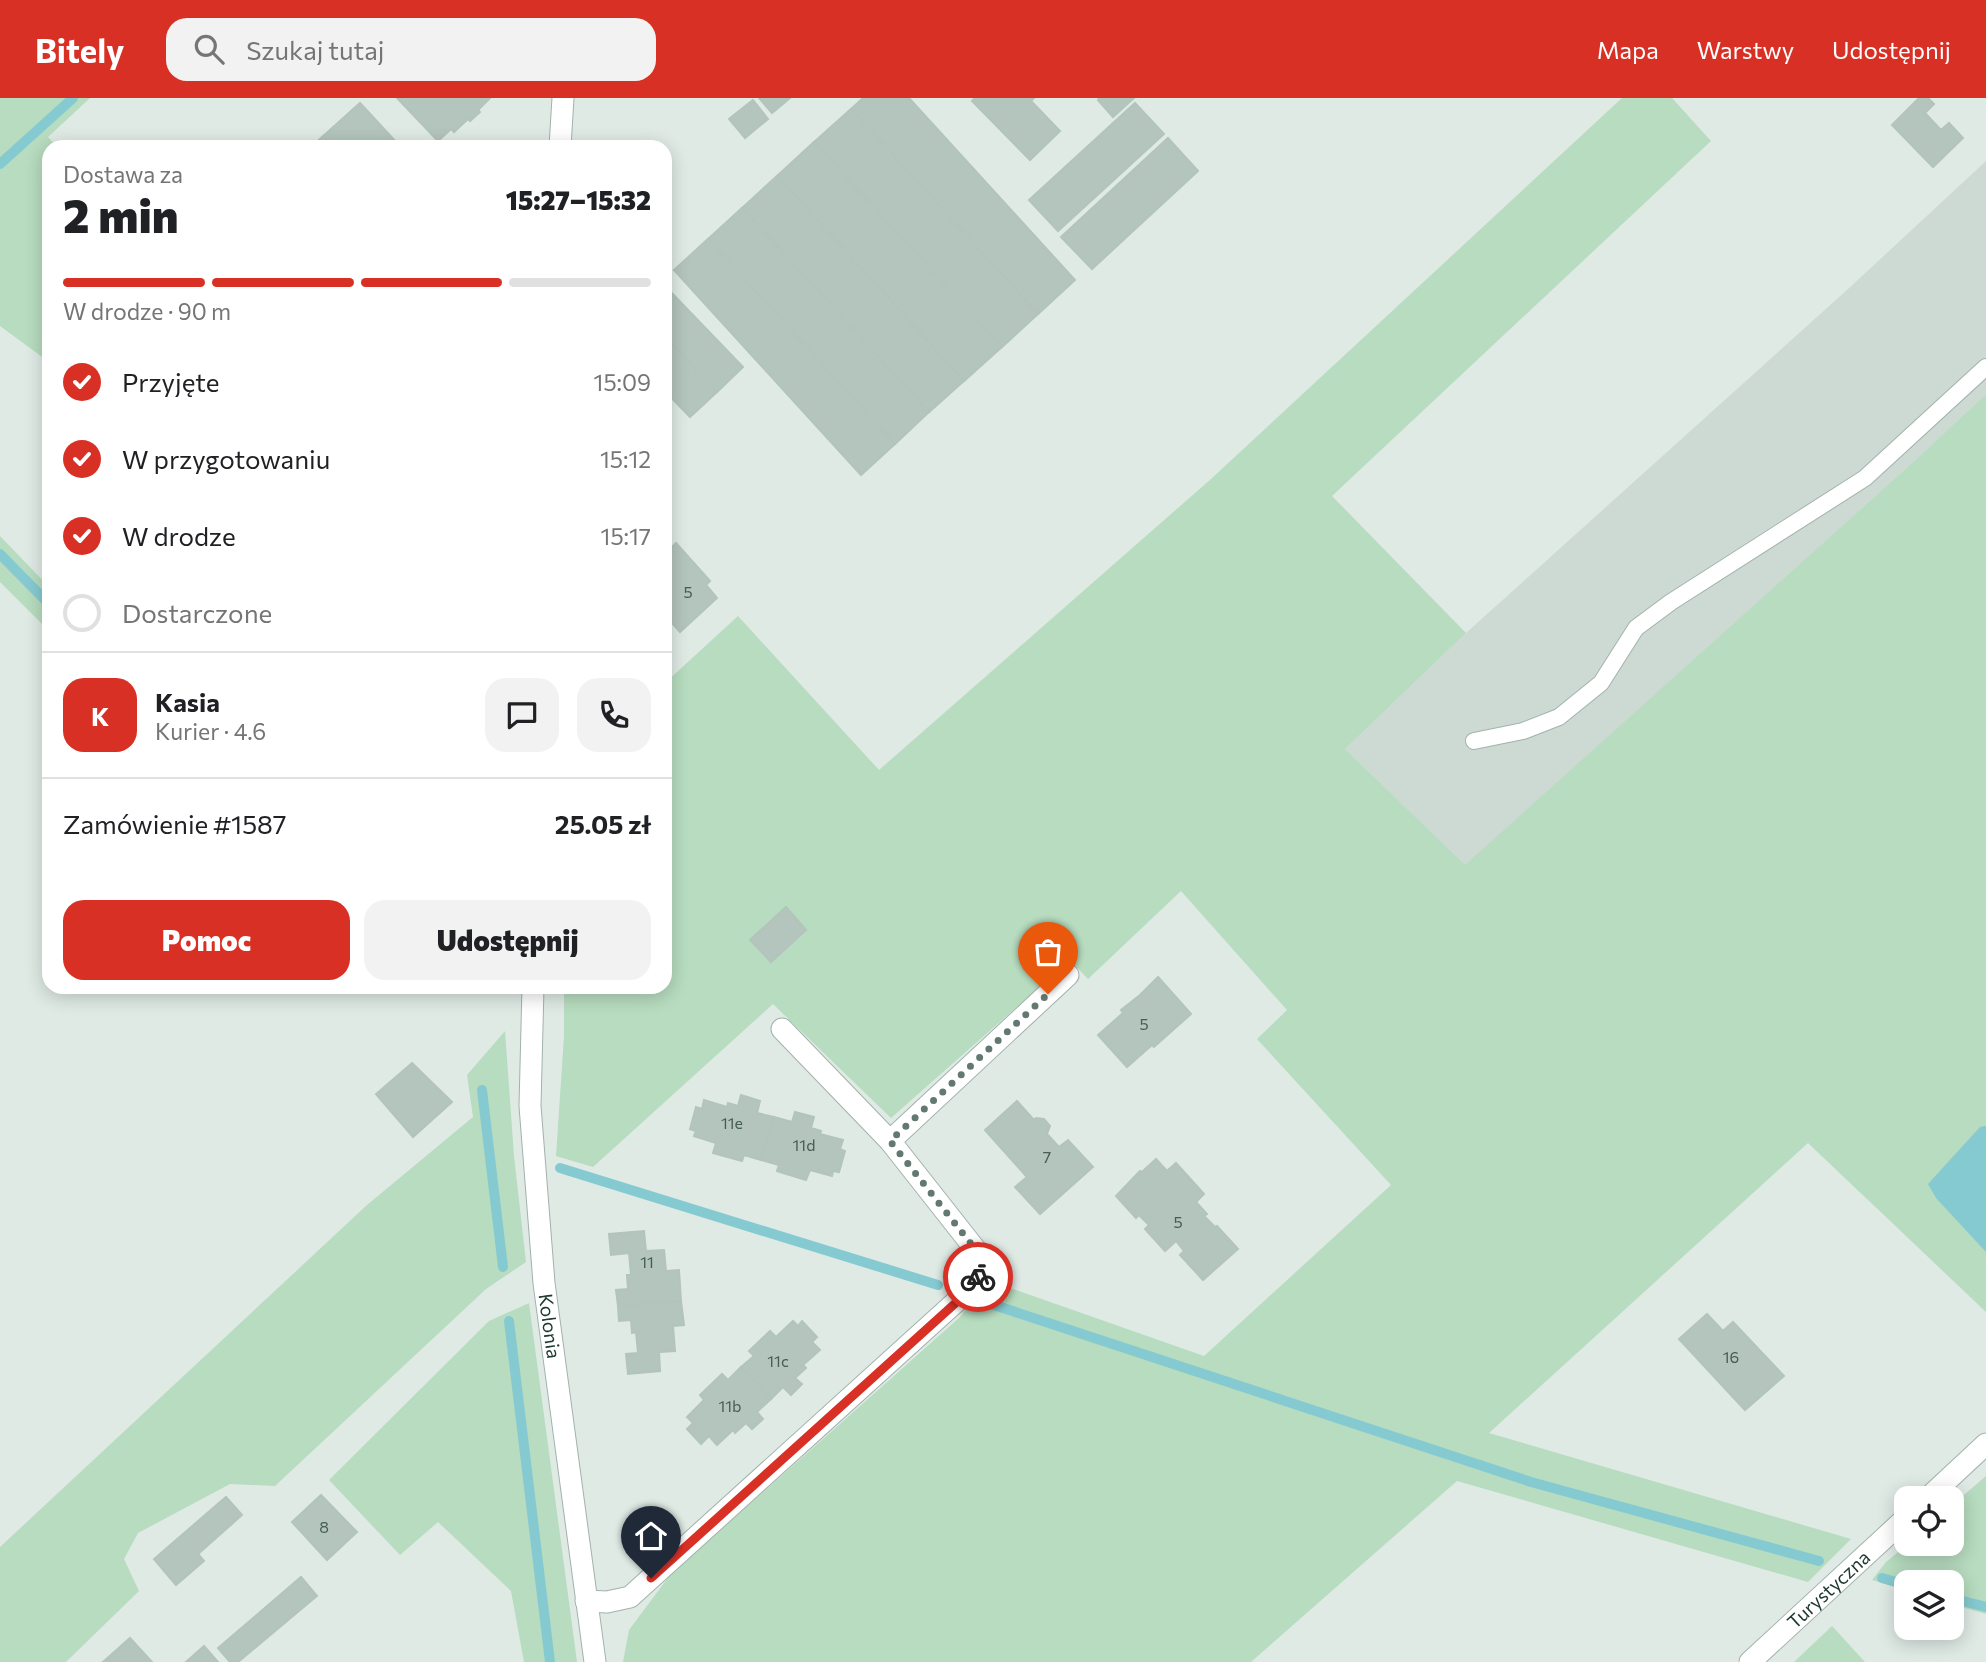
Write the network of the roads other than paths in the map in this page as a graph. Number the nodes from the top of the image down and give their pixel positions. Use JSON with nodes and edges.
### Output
{"nodes":[{"id":1,"x":563,"y":98,"type":"edge"},
{"id":2,"x":560,"y":140,"type":"edge"},
{"id":3,"x":1986,"y":367,"type":"edge"},
{"id":4,"x":1474,"y":741,"type":"dead end"},
{"id":5,"x":1068,"y":975,"type":"dead end"},
{"id":6,"x":533,"y":994,"type":"edge"},
{"id":7,"x":782,"y":1029,"type":"dead end"},
{"id":8,"x":890,"y":1141,"type":"junction"},
{"id":9,"x":1986,"y":1444,"type":"edge"},
{"id":10,"x":1941,"y":1486,"type":"edge"},
{"id":11,"x":1894,"y":1529,"type":"edge"},
{"id":12,"x":586,"y":1601,"type":"junction"},
{"id":13,"x":595,"y":1662,"type":"edge"},
{"id":14,"x":1750,"y":1662,"type":"edge"}],
"edges":[{"from":1,"to":2,"type":"street"},
{"from":3,"to":4,"type":"lane"},
{"from":5,"to":8,"type":"street"},
{"from":6,"to":12,"type":"street","name":"Kolonia"},
{"from":7,"to":8,"type":"street"},
{"from":8,"to":12,"type":"street"},
{"from":9,"to":10,"type":"street"},
{"from":11,"to":14,"type":"street","name":"Turystyczna"},
{"from":12,"to":13,"type":"street","name":"Kolonia"}]}
